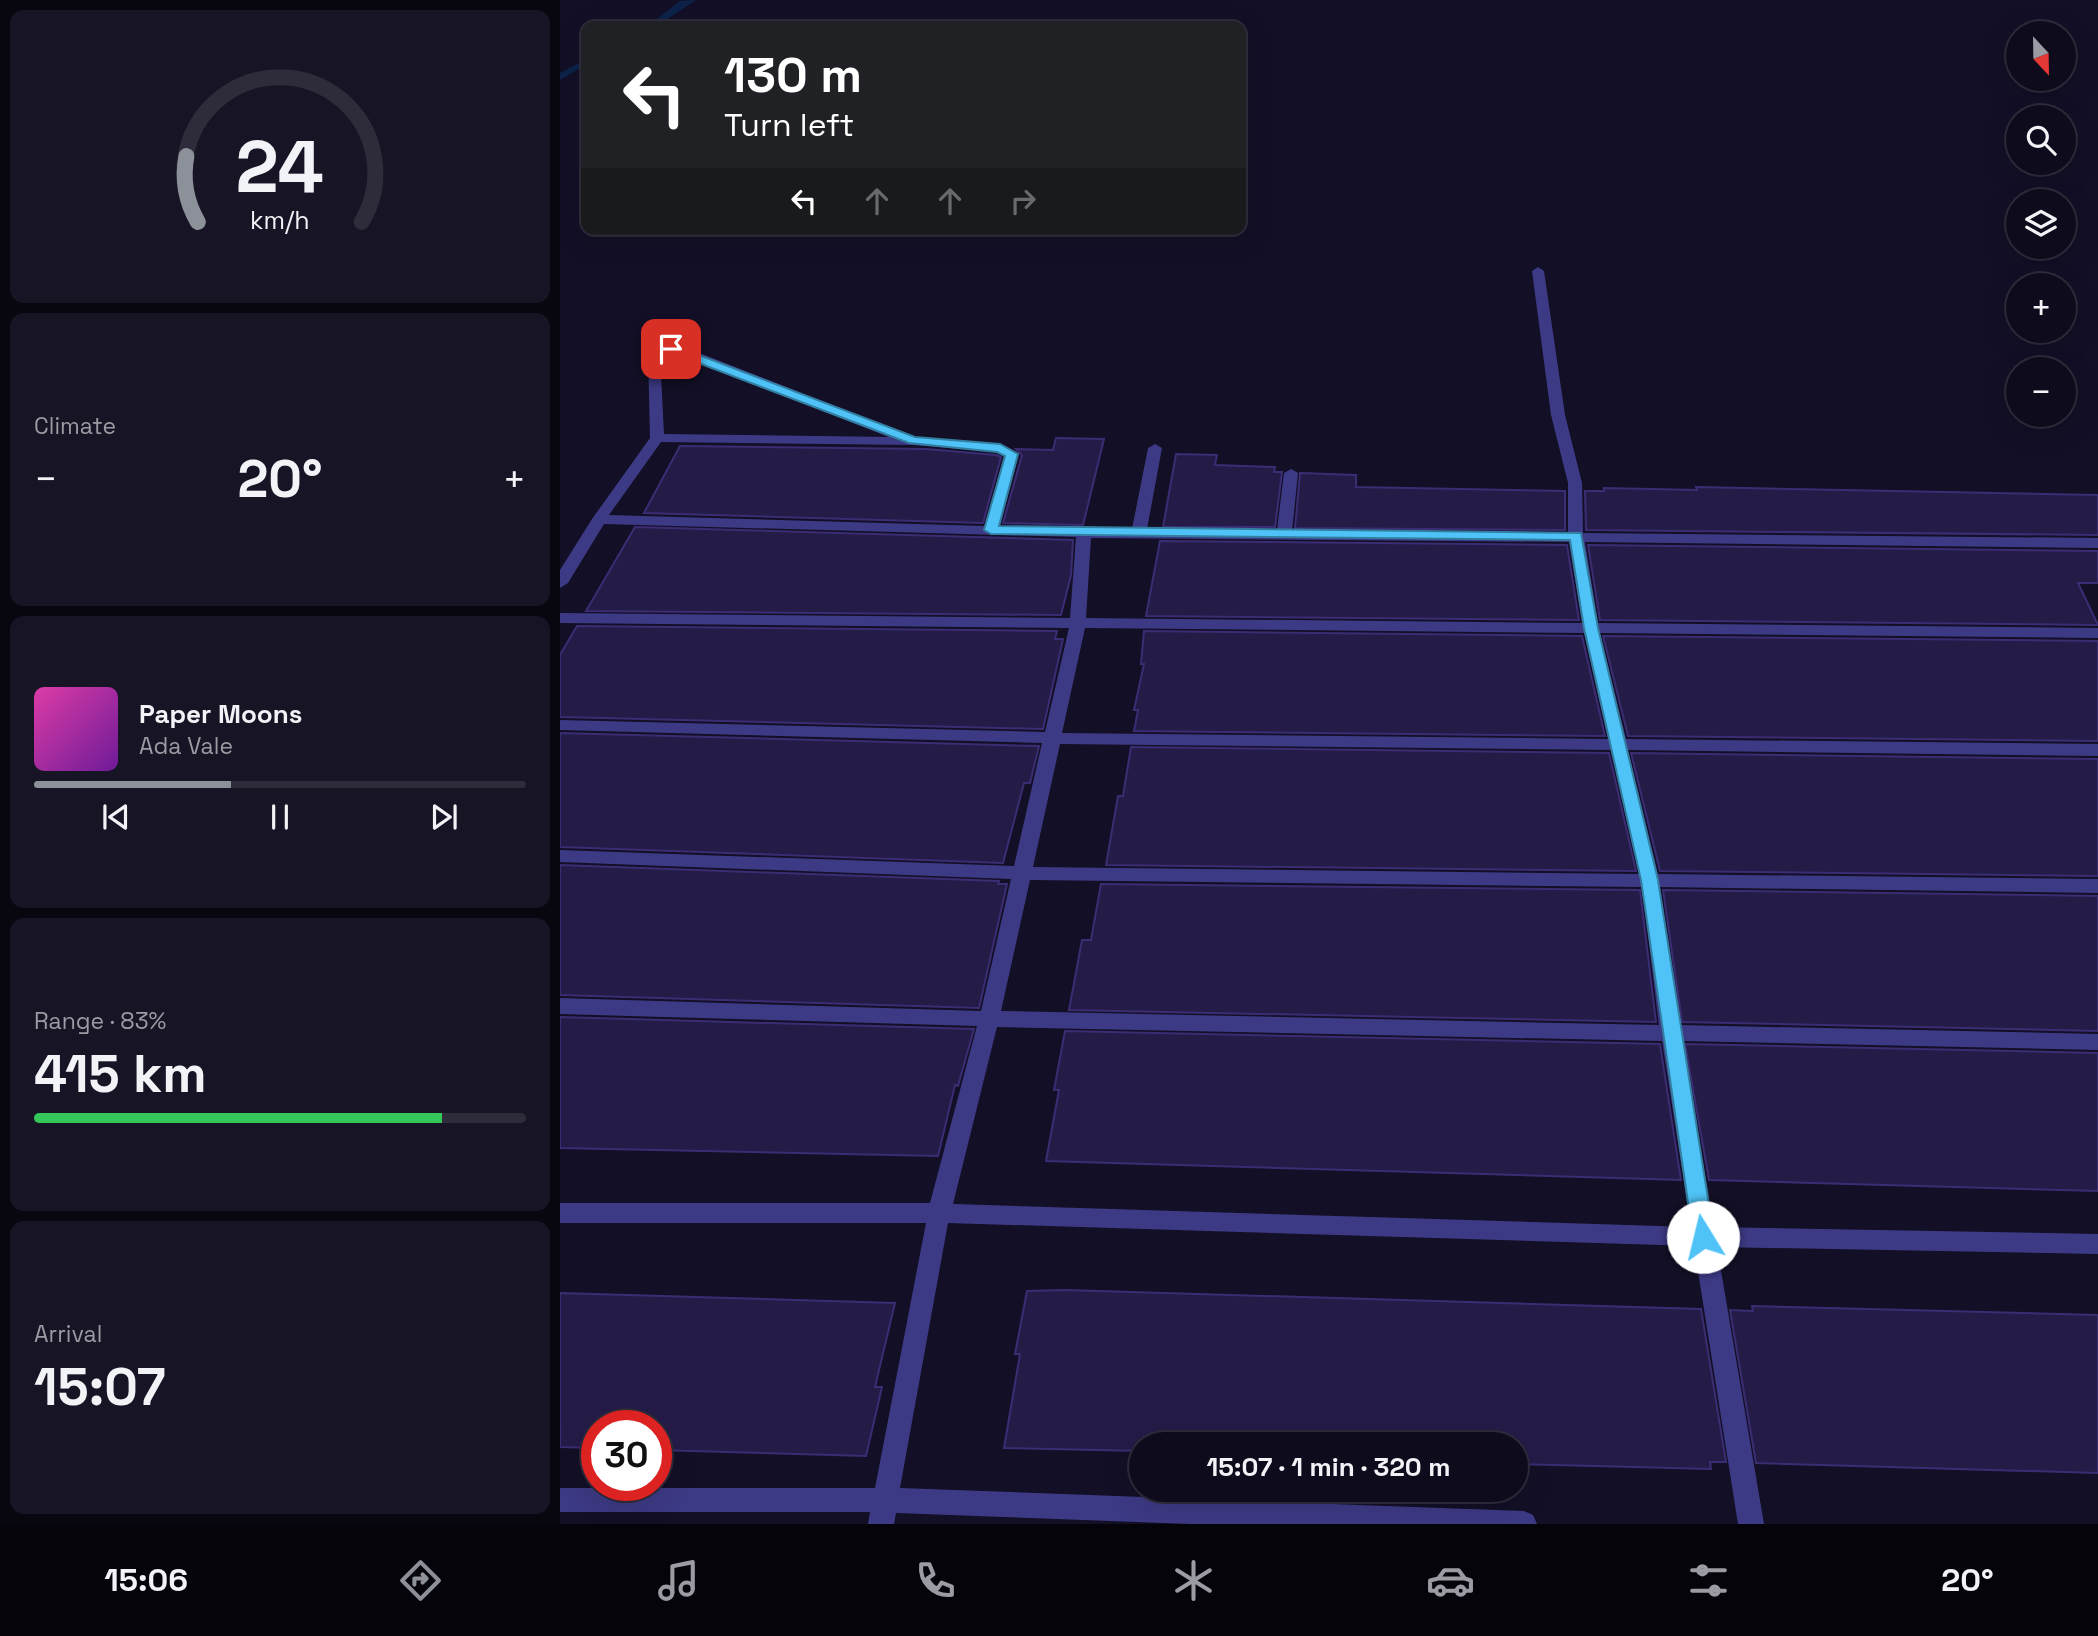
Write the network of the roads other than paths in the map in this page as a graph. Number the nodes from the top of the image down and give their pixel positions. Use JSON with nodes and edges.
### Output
{"nodes":[{"id":1,"x":1538,"y":271,"type":"dead end"},
{"id":2,"x":657,"y":438,"type":"junction"},
{"id":3,"x":914,"y":441,"type":"junction"},
{"id":4,"x":1155,"y":448,"type":"dead end"},
{"id":5,"x":1291,"y":473,"type":"dead end"},
{"id":6,"x":599,"y":519,"type":"junction"},
{"id":7,"x":991,"y":530,"type":"junction"},
{"id":8,"x":1084,"y":533,"type":"junction"},
{"id":9,"x":1139,"y":533,"type":"junction"},
{"id":10,"x":1283,"y":533,"type":"junction"},
{"id":11,"x":1576,"y":536,"type":"junction"},
{"id":12,"x":2098,"y":543,"type":"edge"},
{"id":13,"x":560,"y":583,"type":"edge"},
{"id":14,"x":560,"y":618,"type":"edge"},
{"id":15,"x":1078,"y":624,"type":"junction"},
{"id":16,"x":1591,"y":628,"type":"junction"},
{"id":17,"x":2098,"y":633,"type":"edge"},
{"id":18,"x":560,"y":725,"type":"edge"},
{"id":19,"x":1052,"y":738,"type":"junction"},
{"id":20,"x":1617,"y":744,"type":"junction"},
{"id":21,"x":2098,"y":750,"type":"edge"},
{"id":22,"x":560,"y":856,"type":"edge"},
{"id":23,"x":1022,"y":873,"type":"junction"},
{"id":24,"x":1650,"y":880,"type":"junction"},
{"id":25,"x":2098,"y":886,"type":"edge"},
{"id":26,"x":560,"y":1006,"type":"edge"},
{"id":27,"x":989,"y":1019,"type":"junction"},
{"id":28,"x":1671,"y":1035,"type":"junction"},
{"id":29,"x":2098,"y":1042,"type":"edge"},
{"id":30,"x":560,"y":1213,"type":"edge"},
{"id":31,"x":939,"y":1213,"type":"junction"},
{"id":32,"x":1703,"y":1237,"type":"junction"},
{"id":33,"x":2098,"y":1244,"type":"edge"},
{"id":34,"x":560,"y":1500,"type":"edge"},
{"id":35,"x":883,"y":1512,"type":"edge"},
{"id":36,"x":1524,"y":1524,"type":"edge"},
{"id":37,"x":1751,"y":1524,"type":"edge"}],
"edges":[{"from":1,"to":11,"type":"street"},
{"from":2,"to":3,"type":"street"},
{"from":2,"to":3,"type":"street"},
{"from":2,"to":6,"type":"street"},
{"from":3,"to":7,"type":"street"},
{"from":4,"to":9,"type":"street"},
{"from":5,"to":10,"type":"street"},
{"from":6,"to":7,"type":"street"},
{"from":6,"to":13,"type":"street"},
{"from":7,"to":8,"type":"street"},
{"from":8,"to":9,"type":"street"},
{"from":8,"to":15,"type":"street"},
{"from":9,"to":10,"type":"street"},
{"from":10,"to":11,"type":"street"},
{"from":11,"to":12,"type":"street"},
{"from":11,"to":16,"type":"street"},
{"from":14,"to":15,"type":"street"},
{"from":15,"to":16,"type":"street"},
{"from":15,"to":19,"type":"street"},
{"from":16,"to":17,"type":"street"},
{"from":16,"to":20,"type":"street"},
{"from":18,"to":19,"type":"street"},
{"from":19,"to":20,"type":"street"},
{"from":19,"to":23,"type":"street"},
{"from":20,"to":21,"type":"street"},
{"from":20,"to":24,"type":"street"},
{"from":22,"to":23,"type":"street"},
{"from":23,"to":24,"type":"street"},
{"from":23,"to":27,"type":"street"},
{"from":24,"to":25,"type":"street"},
{"from":24,"to":28,"type":"street"},
{"from":26,"to":27,"type":"street"},
{"from":27,"to":28,"type":"street"},
{"from":27,"to":31,"type":"street"},
{"from":28,"to":29,"type":"street"},
{"from":28,"to":32,"type":"street"},
{"from":30,"to":31,"type":"street"},
{"from":31,"to":32,"type":"street"},
{"from":31,"to":35,"type":"street"},
{"from":32,"to":33,"type":"street"},
{"from":32,"to":37,"type":"street"},
{"from":34,"to":35,"type":"street"},
{"from":35,"to":36,"type":"street"}]}
